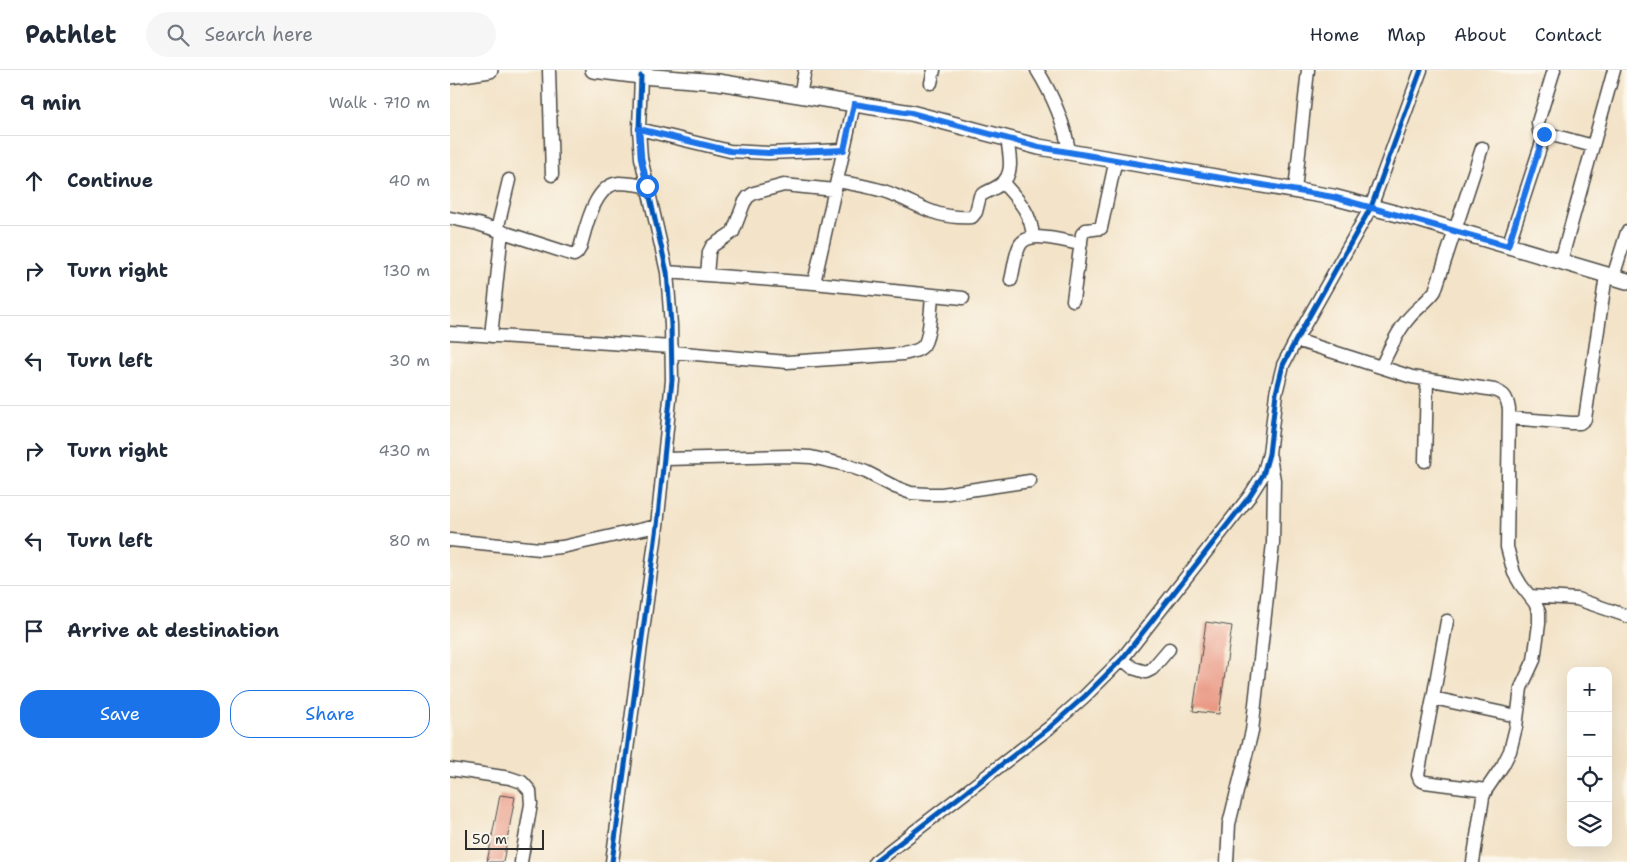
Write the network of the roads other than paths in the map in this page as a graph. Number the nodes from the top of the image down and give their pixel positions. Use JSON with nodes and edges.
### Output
{"nodes":[{"id":1,"x":490,"y":70,"type":"edge"},
{"id":2,"x":550,"y":70,"type":"edge"},
{"id":3,"x":593,"y":70,"type":"edge"},
{"id":4,"x":805,"y":70,"type":"edge"},
{"id":5,"x":1037,"y":70,"type":"edge"},
{"id":6,"x":1308,"y":70,"type":"edge"},
{"id":7,"x":1421,"y":70,"type":"edge"},
{"id":8,"x":1554,"y":70,"type":"edge"},
{"id":9,"x":1614,"y":70,"type":"edge"},
{"id":10,"x":453,"y":74,"type":"edge"},
{"id":11,"x":641,"y":76,"type":"junction"},
{"id":12,"x":800,"y":95,"type":"junction"},
{"id":13,"x":854,"y":104,"type":"junction"},
{"id":14,"x":639,"y":129,"type":"junction"},
{"id":15,"x":1544,"y":134,"type":"junction"},
{"id":16,"x":1007,"y":138,"type":"junction"},
{"id":17,"x":1593,"y":146,"type":"junction"},
{"id":18,"x":1482,"y":148,"type":"dead end"},
{"id":19,"x":844,"y":150,"type":"junction"},
{"id":20,"x":1069,"y":151,"type":"junction"},
{"id":21,"x":1116,"y":159,"type":"junction"},
{"id":22,"x":552,"y":175,"type":"dead end"},
{"id":23,"x":509,"y":180,"type":"dead end"},
{"id":24,"x":1003,"y":183,"type":"junction"},
{"id":25,"x":647,"y":186,"type":"junction"},
{"id":26,"x":836,"y":186,"type":"junction"},
{"id":27,"x":1295,"y":190,"type":"junction"},
{"id":28,"x":1371,"y":207,"type":"junction"},
{"id":29,"x":450,"y":218,"type":"edge"},
{"id":30,"x":499,"y":231,"type":"junction"},
{"id":31,"x":1456,"y":231,"type":"junction"},
{"id":32,"x":1627,"y":232,"type":"edge"},
{"id":33,"x":1033,"y":237,"type":"junction"},
{"id":34,"x":1081,"y":244,"type":"junction"},
{"id":35,"x":1508,"y":246,"type":"junction"},
{"id":36,"x":1561,"y":261,"type":"junction"},
{"id":37,"x":667,"y":272,"type":"junction"},
{"id":38,"x":707,"y":275,"type":"junction"},
{"id":39,"x":1615,"y":278,"type":"edge"},
{"id":40,"x":1011,"y":280,"type":"dead end"},
{"id":41,"x":814,"y":283,"type":"junction"},
{"id":42,"x":932,"y":295,"type":"junction"},
{"id":43,"x":963,"y":298,"type":"dead end"},
{"id":44,"x":1073,"y":300,"type":"dead end"},
{"id":45,"x":450,"y":333,"type":"edge"},
{"id":46,"x":491,"y":336,"type":"junction"},
{"id":47,"x":1296,"y":340,"type":"junction"},
{"id":48,"x":672,"y":349,"type":"junction"},
{"id":49,"x":1380,"y":367,"type":"junction"},
{"id":50,"x":1427,"y":381,"type":"junction"},
{"id":51,"x":1509,"y":418,"type":"junction"},
{"id":52,"x":1269,"y":454,"type":"junction"},
{"id":53,"x":665,"y":459,"type":"junction"},
{"id":54,"x":1425,"y":461,"type":"dead end"},
{"id":55,"x":1030,"y":482,"type":"dead end"},
{"id":56,"x":657,"y":526,"type":"junction"},
{"id":57,"x":450,"y":540,"type":"edge"},
{"id":58,"x":1530,"y":596,"type":"junction"},
{"id":59,"x":1627,"y":616,"type":"edge"},
{"id":60,"x":1446,"y":621,"type":"dead end"},
{"id":61,"x":1169,"y":649,"type":"dead end"},
{"id":62,"x":1122,"y":659,"type":"junction"},
{"id":63,"x":1434,"y":698,"type":"junction"},
{"id":64,"x":1517,"y":716,"type":"junction"},
{"id":65,"x":450,"y":769,"type":"edge"},
{"id":66,"x":1486,"y":790,"type":"junction"},
{"id":67,"x":616,"y":861,"type":"edge"},
{"id":68,"x":521,"y":862,"type":"edge"},
{"id":69,"x":875,"y":862,"type":"edge"},
{"id":70,"x":1227,"y":862,"type":"edge"},
{"id":71,"x":1473,"y":862,"type":"edge"}],
"edges":[{"from":1,"to":10,"type":"main road"},
{"from":2,"to":22,"type":"street"},
{"from":3,"to":11,"type":"main road"},
{"from":4,"to":12,"type":"street"},
{"from":5,"to":20,"type":"street"},
{"from":6,"to":27,"type":"street"},
{"from":7,"to":28,"type":"street"},
{"from":8,"to":15,"type":"street"},
{"from":9,"to":17,"type":"street"},
{"from":11,"to":12,"type":"main road"},
{"from":11,"to":14,"type":"street"},
{"from":12,"to":13,"type":"main road"},
{"from":13,"to":16,"type":"main road"},
{"from":13,"to":19,"type":"street"},
{"from":14,"to":19,"type":"street"},
{"from":14,"to":25,"type":"street"},
{"from":15,"to":17,"type":"street"},
{"from":15,"to":35,"type":"street"},
{"from":16,"to":20,"type":"main road"},
{"from":16,"to":24,"type":"street"},
{"from":17,"to":36,"type":"street"},
{"from":18,"to":31,"type":"street"},
{"from":19,"to":26,"type":"street"},
{"from":20,"to":21,"type":"main road"},
{"from":21,"to":27,"type":"main road"},
{"from":21,"to":34,"type":"street"},
{"from":23,"to":30,"type":"street"},
{"from":24,"to":26,"type":"street"},
{"from":24,"to":33,"type":"street"},
{"from":25,"to":30,"type":"street"},
{"from":25,"to":37,"type":"street"},
{"from":26,"to":38,"type":"street"},
{"from":26,"to":41,"type":"street"},
{"from":27,"to":28,"type":"main road"},
{"from":28,"to":31,"type":"main road"},
{"from":28,"to":47,"type":"street"},
{"from":29,"to":30,"type":"street"},
{"from":30,"to":46,"type":"street"},
{"from":31,"to":35,"type":"main road"},
{"from":31,"to":49,"type":"street"},
{"from":32,"to":39,"type":"street"},
{"from":33,"to":34,"type":"street"},
{"from":33,"to":40,"type":"street"},
{"from":34,"to":44,"type":"street"},
{"from":35,"to":36,"type":"main road"},
{"from":36,"to":39,"type":"main road"},
{"from":37,"to":38,"type":"street"},
{"from":37,"to":48,"type":"street"},
{"from":38,"to":41,"type":"street"},
{"from":39,"to":51,"type":"street"},
{"from":41,"to":42,"type":"street"},
{"from":42,"to":43,"type":"street"},
{"from":42,"to":48,"type":"street"},
{"from":45,"to":46,"type":"street"},
{"from":46,"to":48,"type":"street"},
{"from":47,"to":49,"type":"street"},
{"from":47,"to":52,"type":"street"},
{"from":48,"to":53,"type":"street"},
{"from":49,"to":50,"type":"street"},
{"from":50,"to":51,"type":"street"},
{"from":50,"to":54,"type":"street"},
{"from":51,"to":58,"type":"street"},
{"from":52,"to":62,"type":"street"},
{"from":52,"to":70,"type":"street"},
{"from":53,"to":55,"type":"street"},
{"from":53,"to":56,"type":"street"},
{"from":56,"to":57,"type":"street"},
{"from":56,"to":67,"type":"street"},
{"from":58,"to":59,"type":"street"},
{"from":58,"to":64,"type":"street"},
{"from":60,"to":63,"type":"street"},
{"from":61,"to":62,"type":"street"},
{"from":62,"to":69,"type":"street"},
{"from":63,"to":64,"type":"street"},
{"from":63,"to":66,"type":"street"},
{"from":64,"to":66,"type":"street"},
{"from":65,"to":68,"type":"street"},
{"from":66,"to":71,"type":"street"}]}
